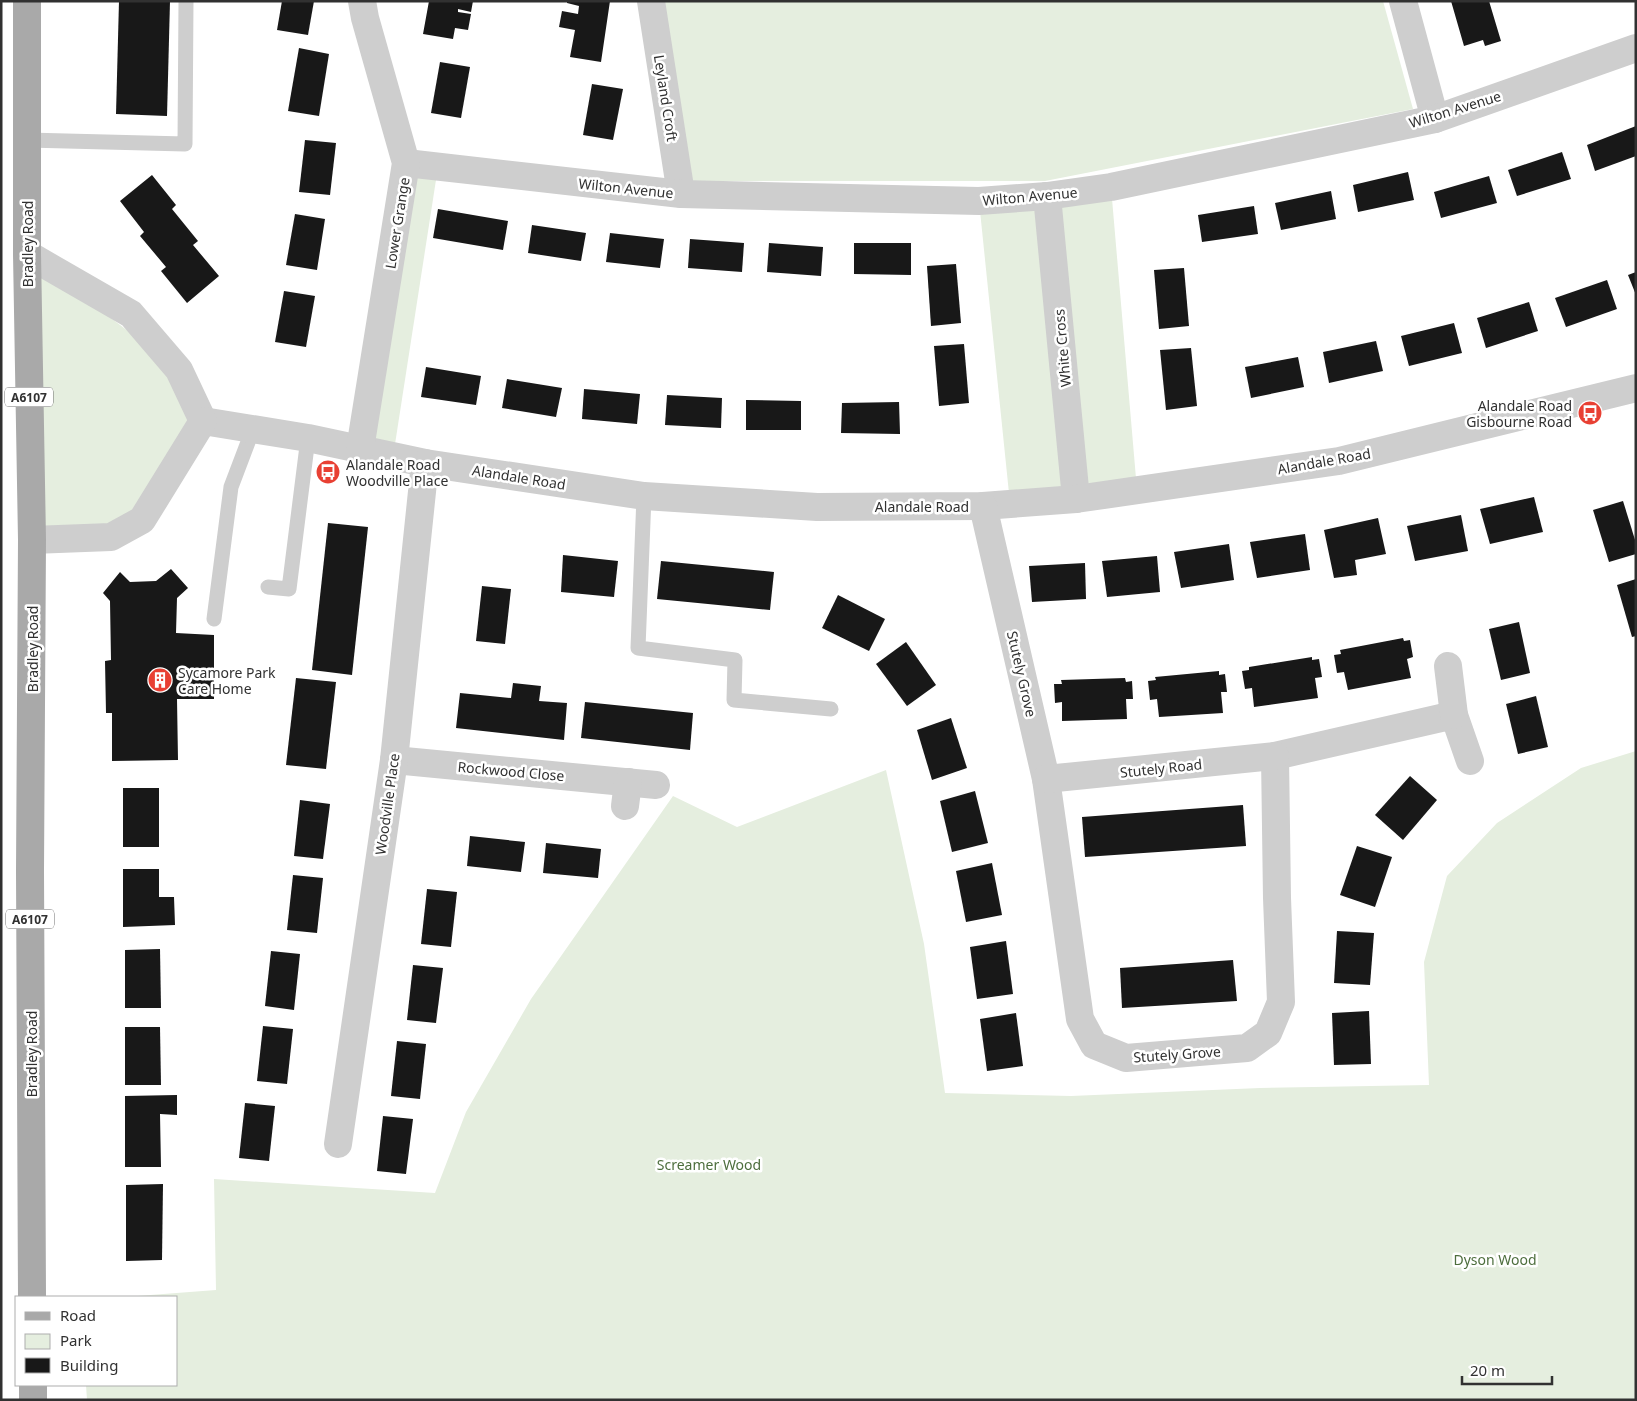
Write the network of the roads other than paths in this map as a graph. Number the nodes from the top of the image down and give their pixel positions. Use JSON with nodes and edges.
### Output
{"nodes":[{"id":1,"x":27,"y":1,"type":"edge"},
{"id":2,"x":186,"y":1,"type":"edge"},
{"id":3,"x":362,"y":1,"type":"edge"},
{"id":4,"x":650,"y":1,"type":"edge"},
{"id":5,"x":1403,"y":1,"type":"edge"},
{"id":6,"x":1636,"y":48,"type":"edge"},
{"id":7,"x":1435,"y":119,"type":"junction"},
{"id":8,"x":27,"y":140,"type":"junction"},
{"id":9,"x":406,"y":163,"type":"junction"},
{"id":10,"x":681,"y":194,"type":"junction"},
{"id":11,"x":1047,"y":196,"type":"junction"},
{"id":12,"x":27,"y":254,"type":"junction"},
{"id":13,"x":1636,"y":388,"type":"edge"},
{"id":14,"x":203,"y":421,"type":"junction"},
{"id":15,"x":254,"y":429,"type":"junction"},
{"id":16,"x":308,"y":438,"type":"junction"},
{"id":17,"x":360,"y":449,"type":"junction"},
{"id":18,"x":425,"y":463,"type":"junction"},
{"id":19,"x":644,"y":496,"type":"junction"},
{"id":20,"x":1076,"y":499,"type":"junction"},
{"id":21,"x":983,"y":506,"type":"junction"},
{"id":22,"x":32,"y":540,"type":"junction"},
{"id":23,"x":268,"y":586,"type":"dead end"},
{"id":24,"x":214,"y":619,"type":"dead end"},
{"id":25,"x":1448,"y":666,"type":"dead end"},
{"id":26,"x":831,"y":709,"type":"dead end"},
{"id":27,"x":1454,"y":715,"type":"junction"},
{"id":28,"x":1276,"y":756,"type":"junction"},
{"id":29,"x":394,"y":760,"type":"junction"},
{"id":30,"x":1470,"y":761,"type":"dead end"},
{"id":31,"x":1046,"y":779,"type":"junction"},
{"id":32,"x":656,"y":785,"type":"dead end"},
{"id":33,"x":338,"y":1144,"type":"dead end"},
{"id":34,"x":32,"y":1296,"type":"edge"},
{"id":35,"x":33,"y":1386,"type":"edge"},
{"id":36,"x":33,"y":1400,"type":"edge"}],
"edges":[{"from":1,"to":8,"type":"main road","name":"Bradley Road","number":"A6107"},
{"from":2,"to":8,"type":"lane"},
{"from":3,"to":9,"type":"street","name":"Lower Grange"},
{"from":4,"to":10,"type":"street","name":"Leyland Croft"},
{"from":5,"to":7,"type":"street"},
{"from":6,"to":7,"type":"street","name":"Wilton Avenue"},
{"from":7,"to":11,"type":"street","name":"Wilton Avenue"},
{"from":8,"to":12,"type":"main road","name":"Bradley Road","number":"A6107"},
{"from":9,"to":10,"type":"street","name":"Wilton Avenue"},
{"from":9,"to":17,"type":"street","name":"Lower Grange"},
{"from":10,"to":11,"type":"street","name":"Wilton Avenue"},
{"from":11,"to":20,"type":"street","name":"White Cross"},
{"from":12,"to":14,"type":"street"},
{"from":12,"to":22,"type":"main road","name":"Bradley Road","number":"A6107"},
{"from":13,"to":20,"type":"street","name":"Alandale Road"},
{"from":14,"to":15,"type":"street","name":"Alandale Road"},
{"from":14,"to":22,"type":"street"},
{"from":15,"to":16,"type":"street","name":"Alandale Road"},
{"from":15,"to":24,"type":"lane"},
{"from":16,"to":17,"type":"street","name":"Alandale Road"},
{"from":16,"to":23,"type":"lane"},
{"from":17,"to":18,"type":"street","name":"Alandale Road"},
{"from":18,"to":19,"type":"street","name":"Alandale Road"},
{"from":18,"to":29,"type":"street","name":"Woodville Place"},
{"from":19,"to":21,"type":"street","name":"Alandale Road"},
{"from":19,"to":26,"type":"lane"},
{"from":20,"to":21,"type":"street","name":"Alandale Road"},
{"from":21,"to":31,"type":"street","name":"Stutely Grove"},
{"from":22,"to":34,"type":"main road","name":"Bradley Road","number":"A6107"},
{"from":25,"to":27,"type":"street"},
{"from":27,"to":28,"type":"street"},
{"from":27,"to":30,"type":"street"},
{"from":28,"to":31,"type":"street","name":"Stutely Road"},
{"from":28,"to":31,"type":"street","name":"Stutely Grove"},
{"from":29,"to":32,"type":"street","name":"Rockwood Close"},
{"from":29,"to":33,"type":"street","name":"Woodville Place"},
{"from":35,"to":36,"type":"main road"}]}
